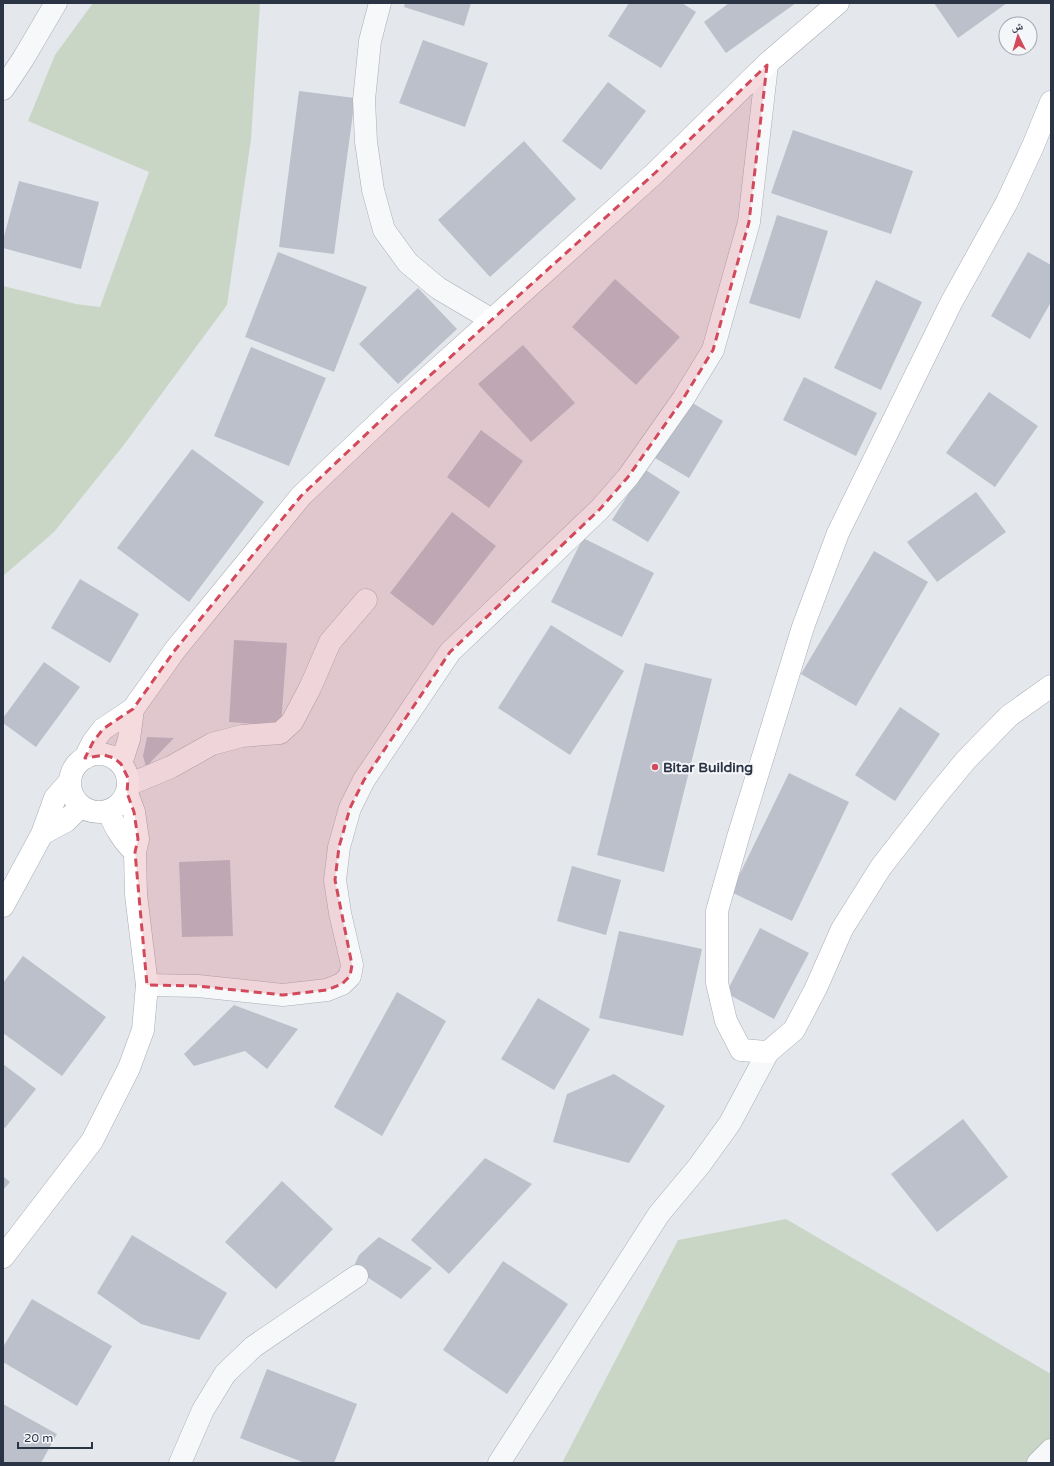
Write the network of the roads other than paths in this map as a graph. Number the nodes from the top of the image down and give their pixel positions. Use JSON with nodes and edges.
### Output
{"nodes":[{"id":1,"x":56,"y":3,"type":"edge"},
{"id":2,"x":380,"y":3,"type":"edge"},
{"id":3,"x":838,"y":3,"type":"edge"},
{"id":4,"x":767,"y":65,"type":"junction"},
{"id":5,"x":3,"y":89,"type":"edge"},
{"id":6,"x":1051,"y":102,"type":"edge"},
{"id":7,"x":492,"y":320,"type":"junction"},
{"id":8,"x":366,"y":600,"type":"dead end"},
{"id":9,"x":1051,"y":686,"type":"edge"},
{"id":10,"x":133,"y":709,"type":"junction"},
{"id":11,"x":85,"y":758,"type":"junction"},
{"id":12,"x":121,"y":764,"type":"junction"},
{"id":13,"x":70,"y":781,"type":"junction"},
{"id":14,"x":127,"y":789,"type":"junction"},
{"id":15,"x":81,"y":806,"type":"junction"},
{"id":16,"x":108,"y":811,"type":"junction"},
{"id":17,"x":42,"y":834,"type":"junction"},
{"id":18,"x":135,"y":852,"type":"junction"},
{"id":19,"x":3,"y":906,"type":"edge"},
{"id":20,"x":147,"y":985,"type":"junction"},
{"id":21,"x":768,"y":1052,"type":"junction"},
{"id":22,"x":3,"y":1257,"type":"edge"},
{"id":23,"x":357,"y":1276,"type":"dead end"},
{"id":24,"x":1051,"y":1450,"type":"edge"},
{"id":25,"x":180,"y":1463,"type":"edge"},
{"id":26,"x":499,"y":1463,"type":"edge"},
{"id":27,"x":1038,"y":1463,"type":"edge"}],
"edges":[{"from":1,"to":5,"type":"street"},
{"from":2,"to":7,"type":"street"},
{"from":3,"to":4,"type":"street"},
{"from":4,"to":7,"type":"street"},
{"from":4,"to":20,"type":"street"},
{"from":6,"to":21,"type":"street"},
{"from":7,"to":10,"type":"street"},
{"from":8,"to":14,"type":"street"},
{"from":9,"to":21,"type":"street"},
{"from":10,"to":11,"type":"street"},
{"from":10,"to":12,"type":"street"},
{"from":11,"to":12,"type":"street"},
{"from":11,"to":13,"type":"street"},
{"from":12,"to":14,"type":"street"},
{"from":13,"to":15,"type":"street"},
{"from":13,"to":17,"type":"street"},
{"from":14,"to":16,"type":"street"},
{"from":14,"to":18,"type":"street"},
{"from":15,"to":16,"type":"street"},
{"from":15,"to":17,"type":"street"},
{"from":16,"to":18,"type":"street"},
{"from":17,"to":19,"type":"street"},
{"from":18,"to":20,"type":"street"},
{"from":20,"to":22,"type":"street"},
{"from":21,"to":26,"type":"street"},
{"from":23,"to":25,"type":"street"},
{"from":24,"to":27,"type":"street"}]}
